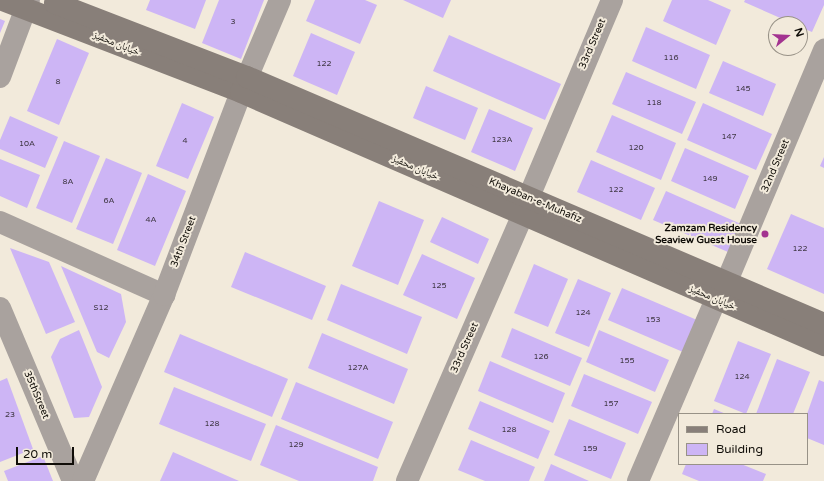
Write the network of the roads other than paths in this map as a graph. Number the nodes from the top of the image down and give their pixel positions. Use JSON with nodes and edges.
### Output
{"nodes":[{"id":1,"x":3,"y":0,"type":"edge"},
{"id":2,"x":47,"y":0,"type":"edge"},
{"id":3,"x":280,"y":0,"type":"edge"},
{"id":4,"x":612,"y":0,"type":"edge"},
{"id":5,"x":27,"y":4,"type":"edge"},
{"id":6,"x":824,"y":50,"type":"edge"},
{"id":7,"x":0,"y":77,"type":"edge"},
{"id":8,"x":244,"y":85,"type":"junction"},
{"id":9,"x":525,"y":207,"type":"junction"},
{"id":10,"x":0,"y":222,"type":"edge"},
{"id":11,"x":611,"y":243,"type":"junction"},
{"id":12,"x":727,"y":281,"type":"junction"},
{"id":13,"x":164,"y":296,"type":"junction"},
{"id":14,"x":716,"y":299,"type":"junction"},
{"id":15,"x":0,"y":308,"type":"edge"},
{"id":16,"x":824,"y":324,"type":"edge"},
{"id":17,"x":824,"y":345,"type":"edge"},
{"id":18,"x":73,"y":481,"type":"edge"},
{"id":19,"x":83,"y":481,"type":"edge"},
{"id":20,"x":407,"y":481,"type":"edge"},
{"id":21,"x":638,"y":481,"type":"edge"}],
"edges":[{"from":1,"to":5,"type":"street","name":"خیابان محفیز"},
{"from":2,"to":8,"type":"street","name":"خیابان محفیز"},
{"from":3,"to":8,"type":"street","name":"34th Street"},
{"from":4,"to":9,"type":"street","name":"33rd Street"},
{"from":5,"to":7,"type":"street"},
{"from":5,"to":8,"type":"street","name":"خیابان محفیز"},
{"from":6,"to":12,"type":"street","name":"32nd Street"},
{"from":8,"to":9,"type":"street","name":"خیابان محفیز"},
{"from":8,"to":13,"type":"street","name":"34th Street"},
{"from":9,"to":11,"type":"street","name":"خیابان محفیز"},
{"from":9,"to":20,"type":"street","name":"33rd Street"},
{"from":10,"to":13,"type":"street"},
{"from":11,"to":12,"type":"street"},
{"from":11,"to":14,"type":"street","name":"خیابان محفیز"},
{"from":12,"to":16,"type":"street"},
{"from":13,"to":19,"type":"street","name":"34th Street"},
{"from":14,"to":17,"type":"street","name":"خیابان محفیز"},
{"from":14,"to":21,"type":"street"},
{"from":15,"to":18,"type":"street","name":"35thStreet"}]}
